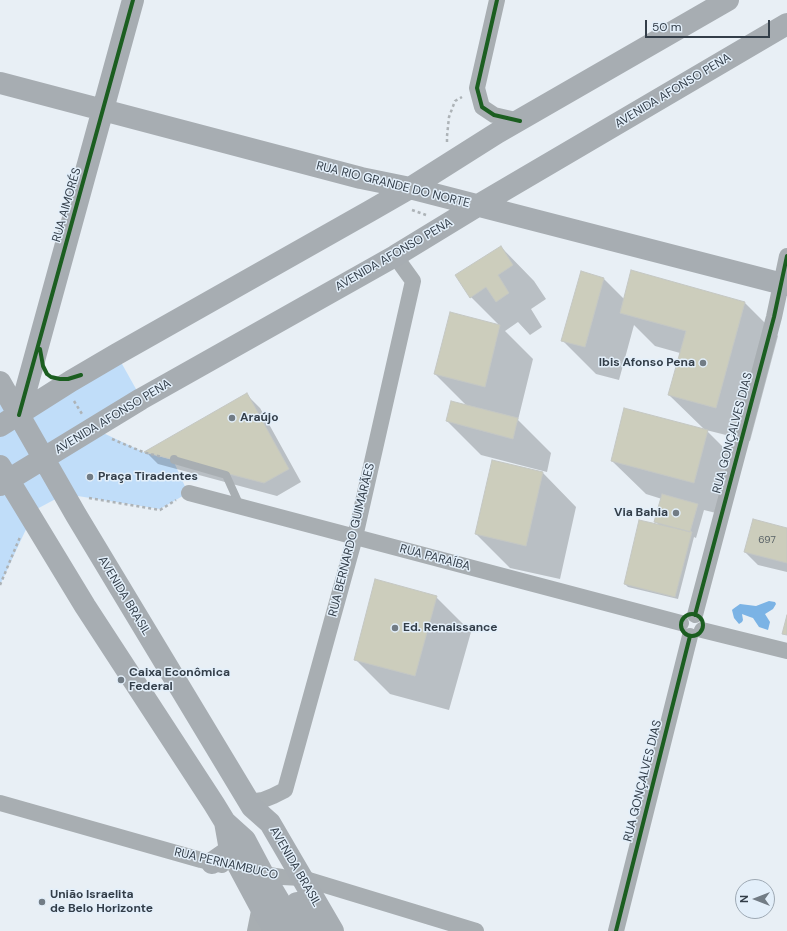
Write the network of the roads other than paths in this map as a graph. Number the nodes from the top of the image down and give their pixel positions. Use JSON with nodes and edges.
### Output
{"nodes":[{"id":1,"x":133,"y":0,"type":"edge"},
{"id":2,"x":497,"y":0,"type":"edge"},
{"id":3,"x":728,"y":0,"type":"edge"},
{"id":4,"x":787,"y":24,"type":"edge"},
{"id":5,"x":0,"y":83,"type":"edge"},
{"id":6,"x":104,"y":110,"type":"junction"},
{"id":7,"x":520,"y":121,"type":"junction"},
{"id":8,"x":361,"y":178,"type":"junction"},
{"id":9,"x":410,"y":188,"type":"junction"},
{"id":10,"x":379,"y":206,"type":"junction"},
{"id":11,"x":477,"y":206,"type":"junction"},
{"id":12,"x":395,"y":256,"type":"junction"},
{"id":13,"x":787,"y":256,"type":"edge"},
{"id":14,"x":779,"y":282,"type":"edge"},
{"id":15,"x":40,"y":342,"type":"junction"},
{"id":16,"x":73,"y":380,"type":"junction"},
{"id":17,"x":0,"y":382,"type":"edge"},
{"id":18,"x":19,"y":415,"type":"junction"},
{"id":19,"x":0,"y":426,"type":"edge"},
{"id":20,"x":44,"y":458,"type":"junction"},
{"id":21,"x":174,"y":460,"type":"road end"},
{"id":22,"x":3,"y":477,"type":"edge"},
{"id":23,"x":189,"y":494,"type":"road end"},
{"id":24,"x":240,"y":507,"type":"junction"},
{"id":25,"x":355,"y":537,"type":"junction"},
{"id":26,"x":695,"y":615,"type":"junction"},
{"id":27,"x":681,"y":623,"type":"junction"},
{"id":28,"x":696,"y":633,"type":"junction"},
{"id":29,"x":787,"y":651,"type":"edge"},
{"id":30,"x":0,"y":803,"type":"edge"},
{"id":31,"x":250,"y":805,"type":"junction"},
{"id":32,"x":244,"y":841,"type":"junction"},
{"id":33,"x":212,"y":863,"type":"junction"},
{"id":34,"x":240,"y":870,"type":"junction"},
{"id":35,"x":282,"y":876,"type":"junction"},
{"id":36,"x":260,"y":906,"type":"junction"},
{"id":37,"x":255,"y":931,"type":"edge"},
{"id":38,"x":275,"y":931,"type":"edge"},
{"id":39,"x":297,"y":931,"type":"edge"},
{"id":40,"x":314,"y":931,"type":"edge"},
{"id":41,"x":333,"y":931,"type":"edge"},
{"id":42,"x":476,"y":931,"type":"edge"},
{"id":43,"x":616,"y":931,"type":"edge"}],
"edges":[{"from":1,"to":6,"type":"main road","name":"RUA AIMORÉS"},
{"from":2,"to":7,"type":"street"},
{"from":3,"to":7,"type":"main road"},
{"from":4,"to":11,"type":"main road","name":"AVENIDA AFONSO PENA"},
{"from":5,"to":6,"type":"main road","name":"RUA RIO GRANDE DO NORTE"},
{"from":6,"to":8,"type":"main road","name":"RUA RIO GRANDE DO NORTE"},
{"from":6,"to":15,"type":"main road","name":"RUA AIMORÉS"},
{"from":7,"to":9,"type":"main road"},
{"from":8,"to":9,"type":"main road","name":"RUA RIO GRANDE DO NORTE"},
{"from":8,"to":10,"type":"main road"},
{"from":9,"to":10,"type":"main road"},
{"from":9,"to":11,"type":"main road","name":"RUA RIO GRANDE DO NORTE"},
{"from":10,"to":16,"type":"main road"},
{"from":11,"to":12,"type":"main road","name":"AVENIDA AFONSO PENA"},
{"from":11,"to":14,"type":"main road","name":"RUA RIO GRANDE DO NORTE"},
{"from":12,"to":20,"type":"main road","name":"AVENIDA AFONSO PENA"},
{"from":12,"to":25,"type":"street","name":"RUA BERNARDO GUIMARÃES"},
{"from":13,"to":14,"type":"street"},
{"from":14,"to":26,"type":"street","name":"RUA GONÇALVES DIAS"},
{"from":15,"to":16,"type":"main road"},
{"from":15,"to":18,"type":"main road","name":"RUA AIMORÉS"},
{"from":16,"to":18,"type":"main road"},
{"from":17,"to":18,"type":"main road","name":"AVENIDA BRASIL"},
{"from":18,"to":19,"type":"main road"},
{"from":18,"to":20,"type":"main road","name":"AVENIDA BRASIL"},
{"from":20,"to":22,"type":"main road","name":"AVENIDA AFONSO PENA"},
{"from":20,"to":31,"type":"main road","name":"AVENIDA BRASIL"},
{"from":21,"to":24,"type":"lane"},
{"from":22,"to":32,"type":"main road","name":"AVENIDA BRASIL"},
{"from":23,"to":24,"type":"street","name":"RUA PARAÍBA"},
{"from":24,"to":25,"type":"street","name":"RUA PARAÍBA"},
{"from":25,"to":27,"type":"street","name":"RUA PARAÍBA"},
{"from":25,"to":31,"type":"street","name":"RUA BERNARDO GUIMARÃES"},
{"from":26,"to":27,"type":"street"},
{"from":26,"to":28,"type":"street"},
{"from":27,"to":28,"type":"street"},
{"from":28,"to":29,"type":"street"},
{"from":28,"to":43,"type":"street","name":"RUA GONÇALVES DIAS"},
{"from":30,"to":33,"type":"street","name":"RUA PERNAMBUCO"},
{"from":31,"to":32,"type":"main road","name":"AVENIDA BRASIL"},
{"from":31,"to":35,"type":"main road","name":"AVENIDA BRASIL"},
{"from":32,"to":33,"type":"main road"},
{"from":32,"to":34,"type":"main road","name":"AVENIDA BRASIL"},
{"from":32,"to":35,"type":"main road","name":"AVENIDA BRASIL"},
{"from":33,"to":34,"type":"street","name":"RUA PERNAMBUCO"},
{"from":34,"to":35,"type":"street","name":"RUA PERNAMBUCO"},
{"from":34,"to":36,"type":"main road","name":"AVENIDA BRASIL"},
{"from":35,"to":39,"type":"main road","name":"AVENIDA BRASIL"},
{"from":35,"to":40,"type":"main road","name":"AVENIDA BRASIL"},
{"from":35,"to":41,"type":"main road","name":"AVENIDA BRASIL"},
{"from":35,"to":42,"type":"street","name":"RUA PERNAMBUCO"},
{"from":36,"to":37,"type":"street"},
{"from":36,"to":38,"type":"main road","name":"AVENIDA BRASIL"}]}
